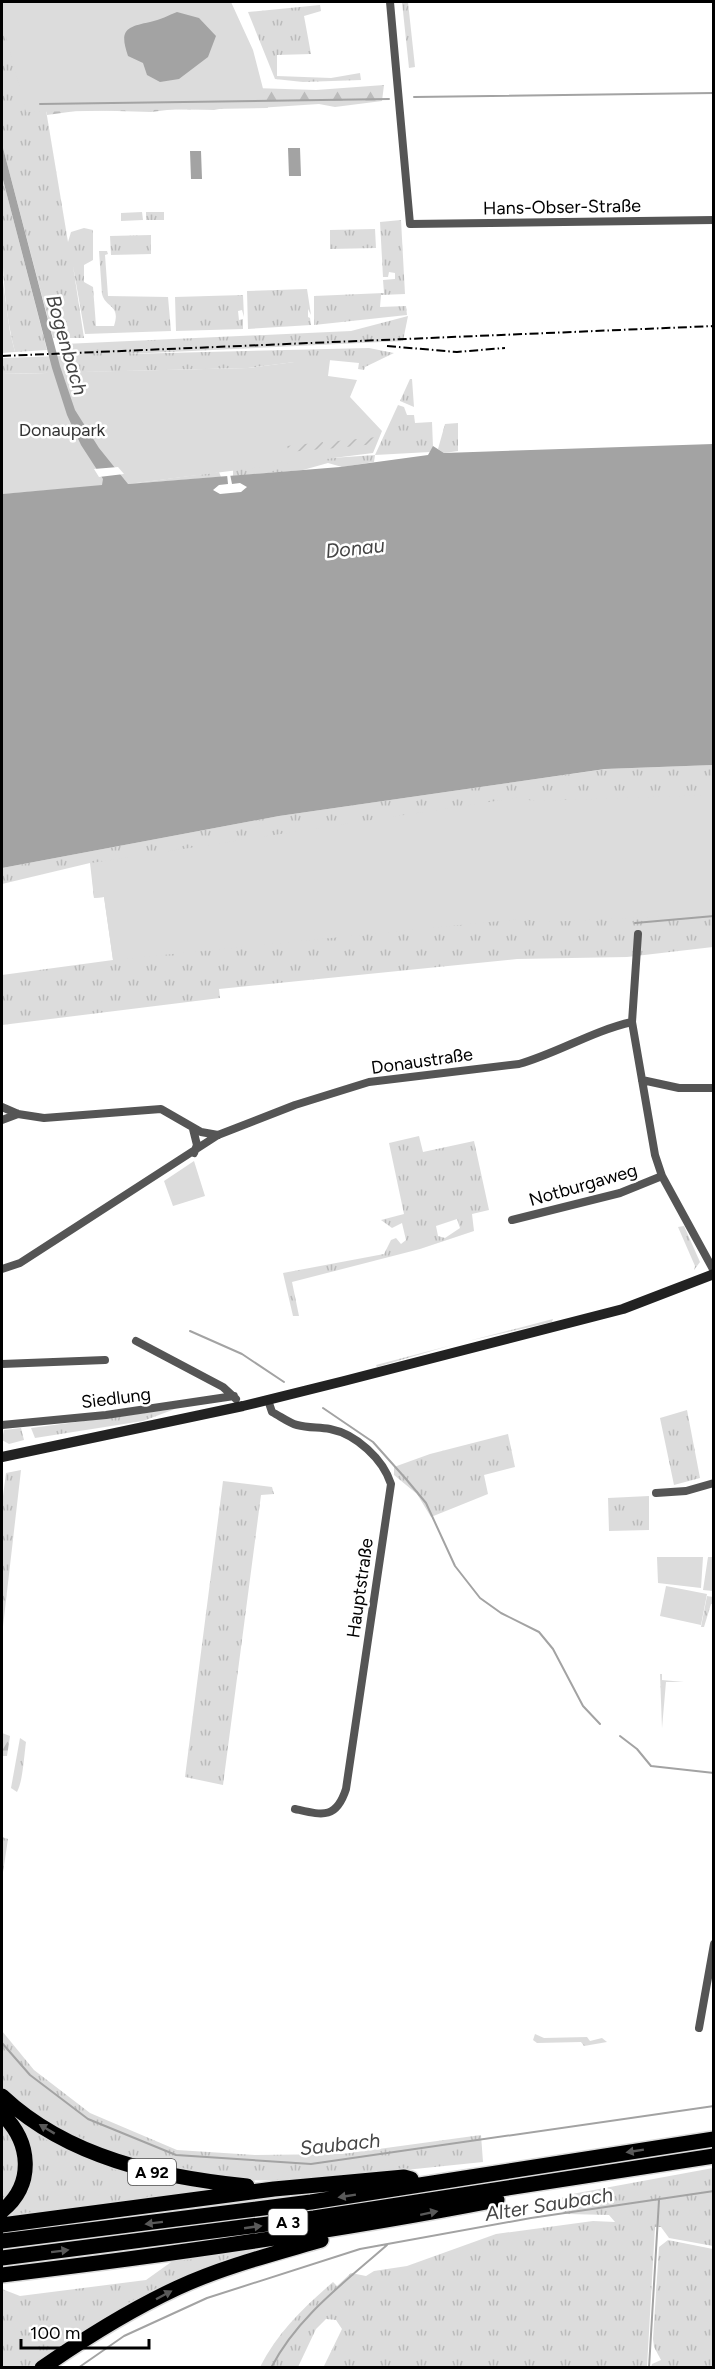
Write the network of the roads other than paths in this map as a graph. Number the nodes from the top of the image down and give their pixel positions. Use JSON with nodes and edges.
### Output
{"nodes":[{"id":1,"x":390,"y":2,"type":"edge"},
{"id":2,"x":714,"y":220,"type":"edge"},
{"id":3,"x":638,"y":934,"type":"dead end"},
{"id":4,"x":632,"y":1023,"type":"junction"},
{"id":5,"x":642,"y":1080,"type":"junction"},
{"id":6,"x":714,"y":1088,"type":"edge"},
{"id":7,"x":2,"y":1107,"type":"edge"},
{"id":8,"x":18,"y":1114,"type":"junction"},
{"id":9,"x":2,"y":1120,"type":"edge"},
{"id":10,"x":193,"y":1127,"type":"junction"},
{"id":11,"x":218,"y":1135,"type":"junction"},
{"id":12,"x":194,"y":1153,"type":"junction"},
{"id":13,"x":662,"y":1176,"type":"junction"},
{"id":14,"x":512,"y":1220,"type":"dead end"},
{"id":15,"x":2,"y":1269,"type":"edge"},
{"id":16,"x":714,"y":1273,"type":"edge"},
{"id":17,"x":136,"y":1341,"type":"dead end"},
{"id":18,"x":105,"y":1360,"type":"dead end"},
{"id":19,"x":2,"y":1365,"type":"edge"},
{"id":20,"x":234,"y":1396,"type":"junction"},
{"id":21,"x":268,"y":1400,"type":"junction"},
{"id":22,"x":243,"y":1406,"type":"junction"},
{"id":23,"x":2,"y":1425,"type":"edge"},
{"id":24,"x":2,"y":1457,"type":"edge"},
{"id":25,"x":714,"y":1483,"type":"edge"},
{"id":26,"x":656,"y":1492,"type":"dead end"},
{"id":27,"x":295,"y":1809,"type":"dead end"},
{"id":28,"x":714,"y":1944,"type":"edge"},
{"id":29,"x":699,"y":2028,"type":"dead end"},
{"id":30,"x":2,"y":2096,"type":"edge"},
{"id":31,"x":2,"y":2114,"type":"edge"},
{"id":32,"x":714,"y":2139,"type":"edge"},
{"id":33,"x":714,"y":2156,"type":"edge"},
{"id":34,"x":573,"y":2178,"type":"junction"},
{"id":35,"x":426,"y":2184,"type":"junction"},
{"id":36,"x":274,"y":2189,"type":"junction"},
{"id":37,"x":2,"y":2211,"type":"edge"},
{"id":38,"x":2,"y":2224,"type":"edge"},
{"id":39,"x":351,"y":2228,"type":"junction"},
{"id":40,"x":2,"y":2241,"type":"edge"},
{"id":41,"x":2,"y":2258,"type":"edge"},
{"id":42,"x":2,"y":2275,"type":"edge"},
{"id":43,"x":42,"y":2367,"type":"edge"}],
"edges":[{"from":1,"to":2,"type":"street","name":"Hans-Obser-Straße"},
{"from":3,"to":4,"type":"street"},
{"from":4,"to":5,"type":"street"},
{"from":4,"to":11,"type":"street","name":"Donaustraße"},
{"from":5,"to":6,"type":"street"},
{"from":5,"to":13,"type":"street"},
{"from":7,"to":8,"type":"street"},
{"from":8,"to":9,"type":"street"},
{"from":8,"to":10,"type":"street"},
{"from":10,"to":11,"type":"street"},
{"from":10,"to":12,"type":"street"},
{"from":11,"to":12,"type":"street","name":"Donaustraße"},
{"from":12,"to":15,"type":"street","name":"Donaustraße"},
{"from":13,"to":14,"type":"street","name":"Notburgaweg"},
{"from":13,"to":16,"type":"street"},
{"from":16,"to":21,"type":"main road"},
{"from":17,"to":20,"type":"street"},
{"from":18,"to":19,"type":"street"},
{"from":20,"to":22,"type":"street"},
{"from":20,"to":23,"type":"street","name":"Siedlung"},
{"from":21,"to":22,"type":"main road"},
{"from":21,"to":27,"type":"street","name":"Hauptstraße"},
{"from":22,"to":24,"type":"main road"},
{"from":25,"to":26,"type":"street"},
{"from":28,"to":29,"type":"street"},
{"from":36,"to":30,"type":"highway","number":"A 92","one_way":true},
{"from":31,"to":37,"type":"highway"},
{"from":32,"to":35,"type":"highway","number":"A 3","one_way":true},
{"from":33,"to":34,"type":"highway","number":"A 3"},
{"from":39,"to":34,"type":"highway","number":"A 3","one_way":true},
{"from":41,"to":34,"type":"highway","number":"A 3","one_way":true},
{"from":35,"to":36,"type":"highway","number":"A 3"},
{"from":35,"to":40,"type":"highway","number":"A 3","one_way":true},
{"from":36,"to":38,"type":"highway","number":"A 3"},
{"from":39,"to":42,"type":"highway","number":"A 3"},
{"from":43,"to":39,"type":"highway","number":"A 3","one_way":true}]}
